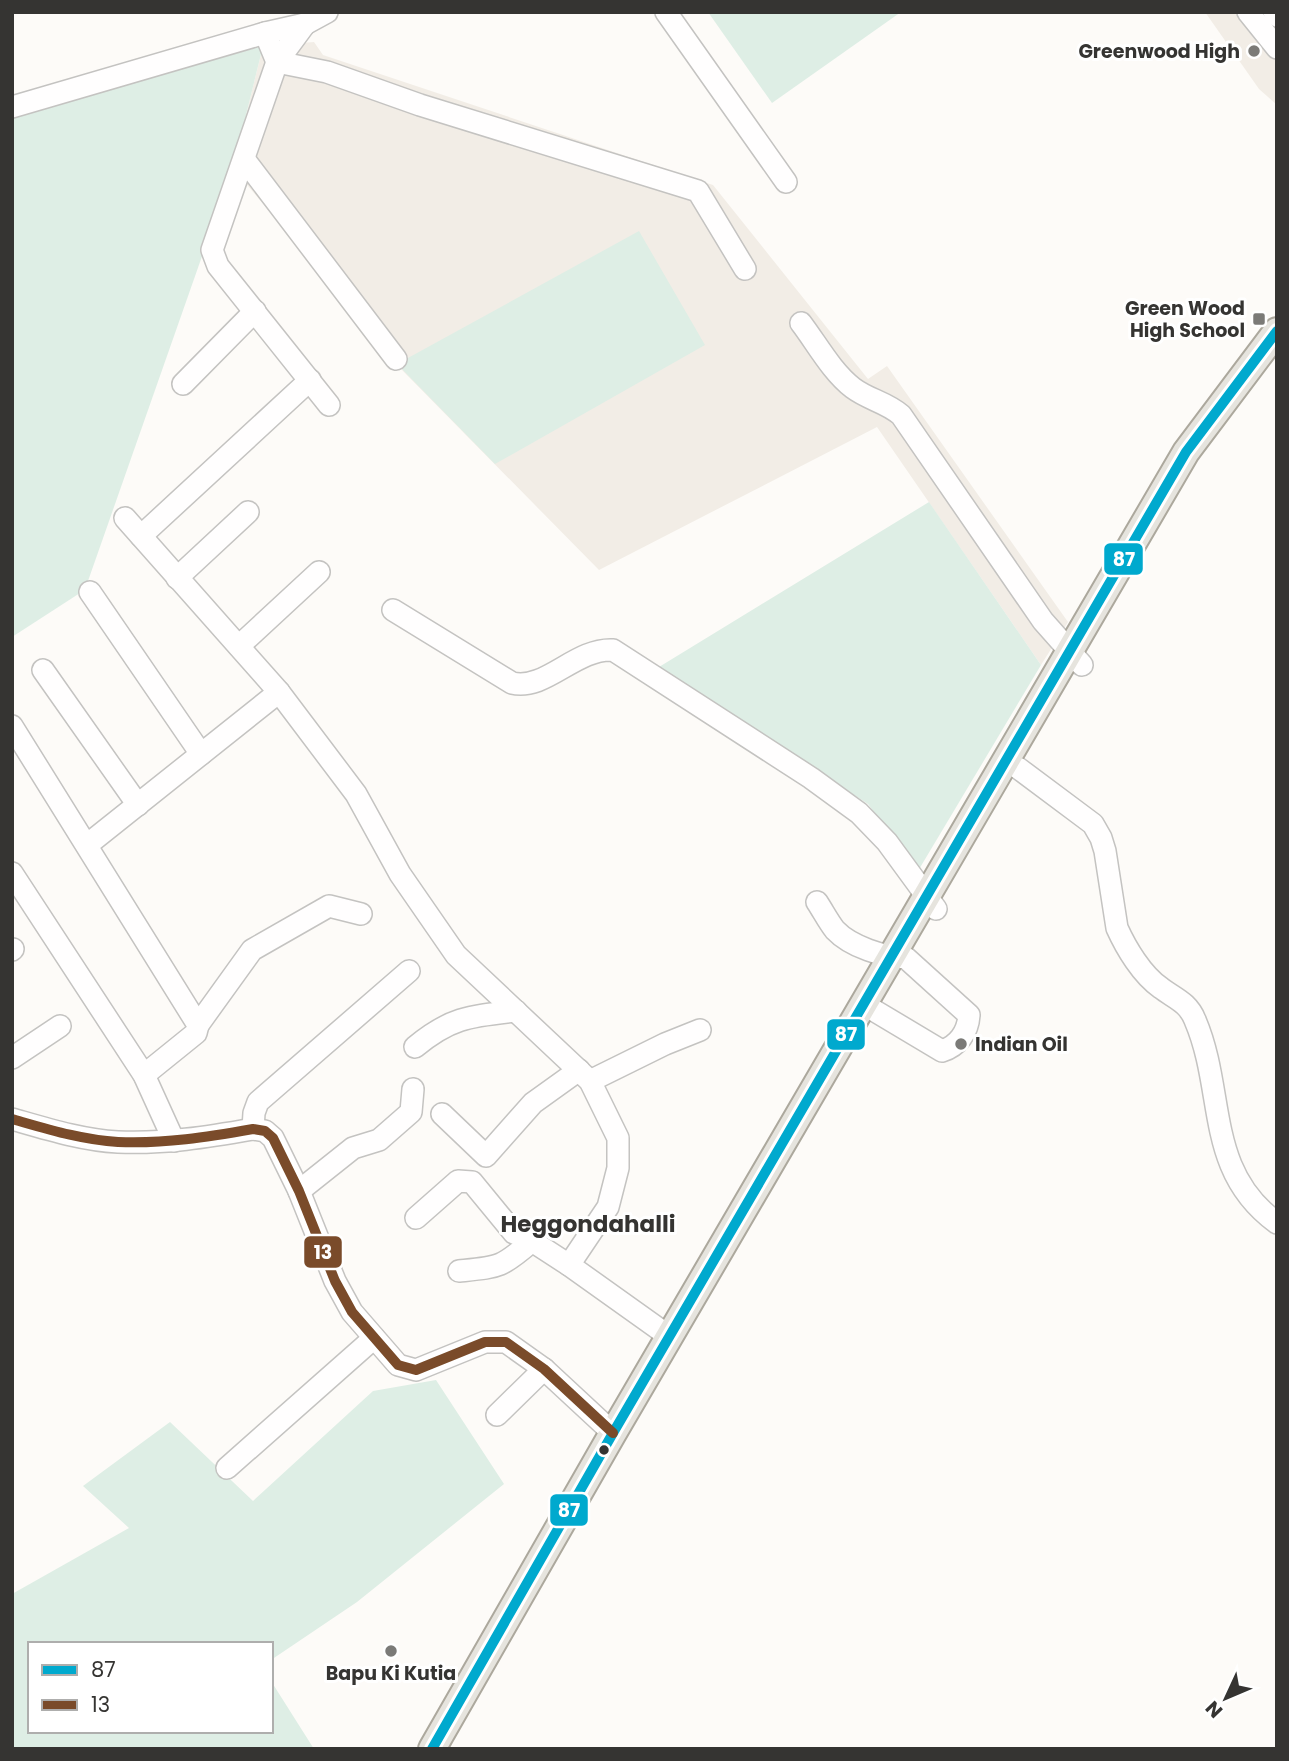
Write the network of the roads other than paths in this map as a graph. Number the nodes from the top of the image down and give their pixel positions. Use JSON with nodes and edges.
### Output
{"nodes":[{"id":1,"x":327,"y":12,"type":"edge"},
{"id":2,"x":666,"y":12,"type":"edge"},
{"id":3,"x":1248,"y":12,"type":"edge"},
{"id":4,"x":305,"y":24,"type":"junction"},
{"id":5,"x":265,"y":33,"type":"junction"},
{"id":6,"x":1277,"y":48,"type":"edge"},
{"id":7,"x":276,"y":62,"type":"junction"},
{"id":8,"x":12,"y":107,"type":"edge"},
{"id":9,"x":244,"y":159,"type":"junction"},
{"id":10,"x":786,"y":182,"type":"dead end"},
{"id":11,"x":745,"y":270,"type":"dead end"},
{"id":12,"x":255,"y":312,"type":"junction"},
{"id":13,"x":801,"y":323,"type":"dead end"},
{"id":14,"x":1277,"y":331,"type":"edge"},
{"id":15,"x":1277,"y":356,"type":"edge"},
{"id":16,"x":396,"y":359,"type":"dead end"},
{"id":17,"x":310,"y":380,"type":"junction"},
{"id":18,"x":183,"y":384,"type":"dead end"},
{"id":19,"x":329,"y":405,"type":"dead end"},
{"id":20,"x":248,"y":512,"type":"dead end"},
{"id":21,"x":125,"y":518,"type":"dead end"},
{"id":22,"x":141,"y":536,"type":"junction"},
{"id":23,"x":319,"y":572,"type":"dead end"},
{"id":24,"x":177,"y":578,"type":"junction"},
{"id":25,"x":90,"y":592,"type":"dead end"},
{"id":26,"x":393,"y":610,"type":"dead end"},
{"id":27,"x":239,"y":646,"type":"junction"},
{"id":28,"x":1076,"y":658,"type":"junction"},
{"id":29,"x":43,"y":670,"type":"dead end"},
{"id":30,"x":279,"y":692,"type":"junction"},
{"id":31,"x":12,"y":726,"type":"edge"},
{"id":32,"x":201,"y":754,"type":"junction"},
{"id":33,"x":1018,"y":768,"type":"junction"},
{"id":34,"x":138,"y":805,"type":"junction"},
{"id":35,"x":88,"y":845,"type":"junction"},
{"id":36,"x":12,"y":873,"type":"edge"},
{"id":37,"x":817,"y":902,"type":"dead end"},
{"id":38,"x":932,"y":902,"type":"junction"},
{"id":39,"x":361,"y":914,"type":"dead end"},
{"id":40,"x":899,"y":958,"type":"junction"},
{"id":41,"x":409,"y":971,"type":"dead end"},
{"id":42,"x":516,"y":1011,"type":"junction"},
{"id":43,"x":875,"y":1011,"type":"junction"},
{"id":44,"x":198,"y":1025,"type":"junction"},
{"id":45,"x":60,"y":1026,"type":"dead end"},
{"id":46,"x":699,"y":1031,"type":"dead end"},
{"id":47,"x":415,"y":1047,"type":"dead end"},
{"id":48,"x":12,"y":1058,"type":"edge"},
{"id":49,"x":144,"y":1075,"type":"junction"},
{"id":50,"x":584,"y":1076,"type":"junction"},
{"id":51,"x":413,"y":1089,"type":"dead end"},
{"id":52,"x":442,"y":1114,"type":"dead end"},
{"id":53,"x":12,"y":1119,"type":"edge"},
{"id":54,"x":253,"y":1129,"type":"junction"},
{"id":55,"x":174,"y":1141,"type":"junction"},
{"id":56,"x":299,"y":1191,"type":"junction"},
{"id":57,"x":416,"y":1218,"type":"dead end"},
{"id":58,"x":1277,"y":1223,"type":"edge"},
{"id":59,"x":532,"y":1241,"type":"junction"},
{"id":60,"x":569,"y":1265,"type":"junction"},
{"id":61,"x":459,"y":1272,"type":"dead end"},
{"id":62,"x":670,"y":1337,"type":"junction"},
{"id":63,"x":374,"y":1338,"type":"junction"},
{"id":64,"x":544,"y":1369,"type":"junction"},
{"id":65,"x":497,"y":1415,"type":"dead end"},
{"id":66,"x":613,"y":1433,"type":"junction"},
{"id":67,"x":227,"y":1468,"type":"dead end"},
{"id":68,"x":432,"y":1749,"type":"edge"},
{"id":69,"x":443,"y":1749,"type":"edge"}],
"edges":[{"from":1,"to":4,"type":"street"},
{"from":2,"to":10,"type":"street"},
{"from":3,"to":6,"type":"street"},
{"from":4,"to":5,"type":"street"},
{"from":4,"to":7,"type":"street"},
{"from":5,"to":7,"type":"street"},
{"from":5,"to":8,"type":"street"},
{"from":7,"to":9,"type":"street"},
{"from":7,"to":11,"type":"street"},
{"from":9,"to":12,"type":"street"},
{"from":9,"to":16,"type":"street"},
{"from":12,"to":17,"type":"street"},
{"from":12,"to":18,"type":"street"},
{"from":13,"to":28,"type":"street"},
{"from":14,"to":28,"type":"main road"},
{"from":15,"to":28,"type":"main road"},
{"from":17,"to":19,"type":"street"},
{"from":17,"to":22,"type":"street"},
{"from":20,"to":24,"type":"street"},
{"from":21,"to":22,"type":"street"},
{"from":22,"to":24,"type":"street"},
{"from":23,"to":27,"type":"street"},
{"from":24,"to":27,"type":"street"},
{"from":25,"to":32,"type":"street"},
{"from":26,"to":38,"type":"street"},
{"from":27,"to":30,"type":"street"},
{"from":28,"to":33,"type":"main road"},
{"from":28,"to":38,"type":"main road"},
{"from":29,"to":34,"type":"street"},
{"from":30,"to":32,"type":"street"},
{"from":30,"to":42,"type":"street"},
{"from":31,"to":35,"type":"street"},
{"from":32,"to":34,"type":"street"},
{"from":33,"to":38,"type":"main road"},
{"from":33,"to":58,"type":"street"},
{"from":34,"to":35,"type":"street"},
{"from":35,"to":44,"type":"street"},
{"from":36,"to":49,"type":"street"},
{"from":37,"to":40,"type":"street"},
{"from":38,"to":40,"type":"main road"},
{"from":39,"to":44,"type":"street"},
{"from":40,"to":43,"type":"main road"},
{"from":40,"to":43,"type":"street"},
{"from":40,"to":62,"type":"main road"},
{"from":41,"to":54,"type":"street"},
{"from":42,"to":47,"type":"street"},
{"from":42,"to":50,"type":"street"},
{"from":43,"to":69,"type":"main road"},
{"from":44,"to":49,"type":"street"},
{"from":45,"to":48,"type":"street"},
{"from":46,"to":50,"type":"street"},
{"from":49,"to":55,"type":"street"},
{"from":50,"to":52,"type":"street"},
{"from":50,"to":60,"type":"street"},
{"from":51,"to":56,"type":"street"},
{"from":53,"to":55,"type":"street"},
{"from":54,"to":55,"type":"street"},
{"from":54,"to":56,"type":"street"},
{"from":56,"to":63,"type":"street"},
{"from":57,"to":59,"type":"street"},
{"from":59,"to":60,"type":"street"},
{"from":59,"to":61,"type":"street"},
{"from":60,"to":62,"type":"street"},
{"from":62,"to":66,"type":"main road"},
{"from":63,"to":64,"type":"street"},
{"from":63,"to":67,"type":"street"},
{"from":64,"to":65,"type":"street"},
{"from":64,"to":66,"type":"street"},
{"from":66,"to":68,"type":"main road"}]}
